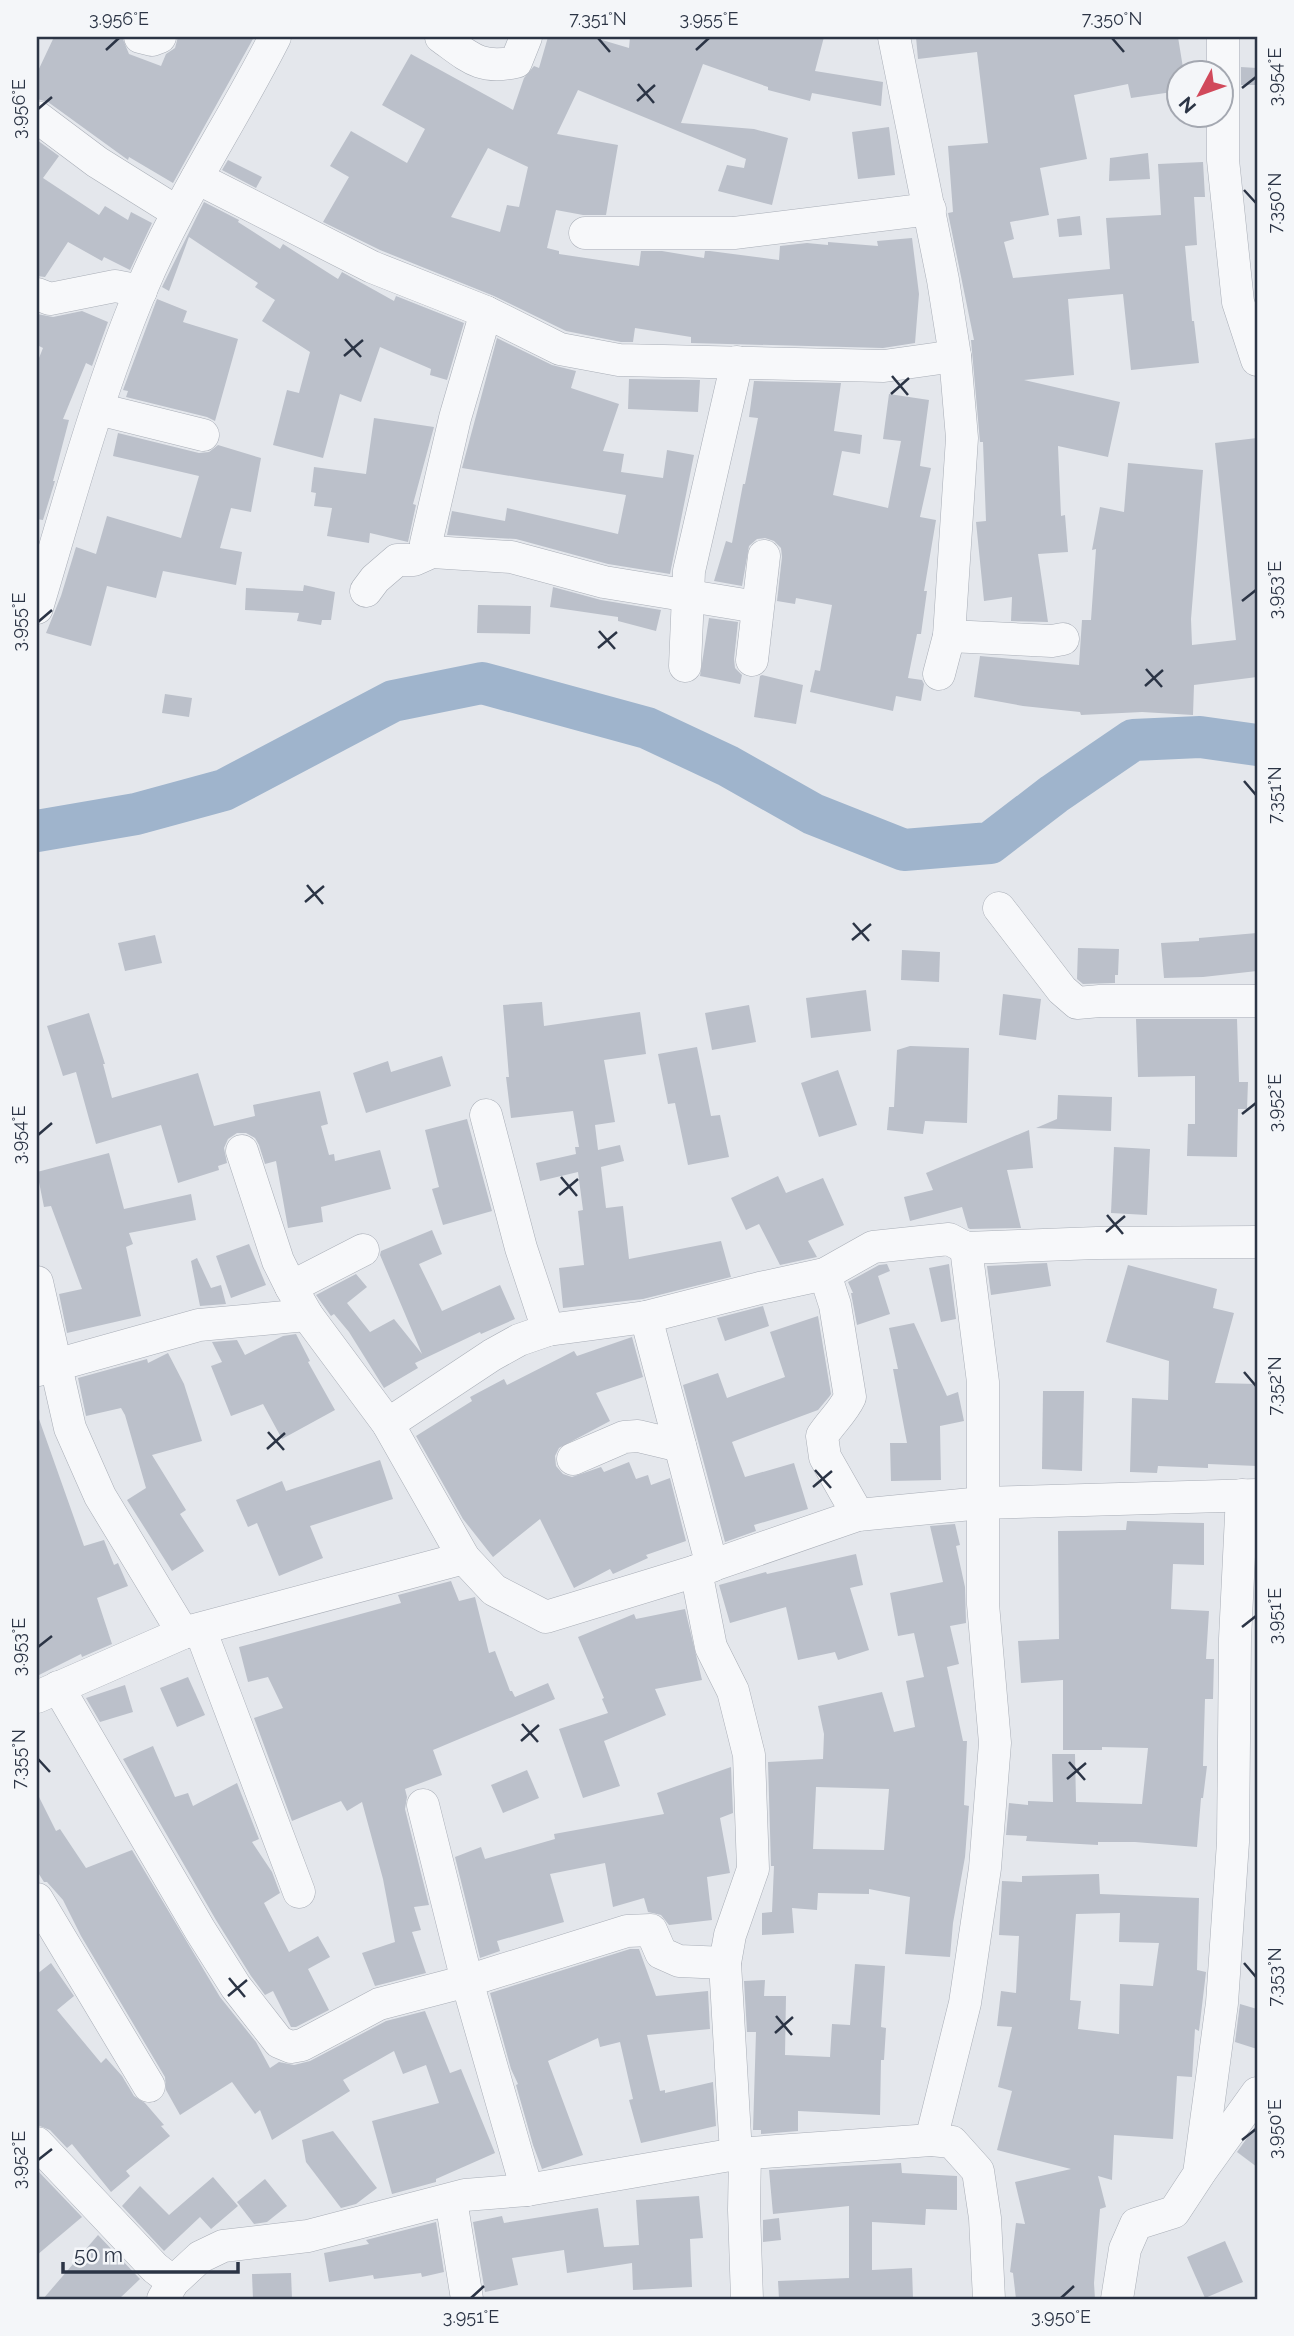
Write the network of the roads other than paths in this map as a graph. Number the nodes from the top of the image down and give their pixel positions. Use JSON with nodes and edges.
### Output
{"nodes":[{"id":1,"x":140,"y":37,"type":"edge"},
{"id":2,"x":160,"y":37,"type":"edge"},
{"id":3,"x":275,"y":37,"type":"edge"},
{"id":4,"x":441,"y":37,"type":"edge"},
{"id":5,"x":526,"y":37,"type":"edge"},
{"id":6,"x":894,"y":37,"type":"edge"},
{"id":7,"x":1223,"y":37,"type":"edge"},
{"id":8,"x":37,"y":117,"type":"edge"},
{"id":9,"x":197,"y":178,"type":"junction"},
{"id":10,"x":930,"y":209,"type":"junction"},
{"id":11,"x":177,"y":212,"type":"junction"},
{"id":12,"x":585,"y":233,"type":"dead end"},
{"id":13,"x":141,"y":290,"type":"junction"},
{"id":14,"x":37,"y":294,"type":"edge"},
{"id":15,"x":485,"y":312,"type":"junction"},
{"id":16,"x":955,"y":356,"type":"junction"},
{"id":17,"x":1257,"y":360,"type":"edge"},
{"id":18,"x":737,"y":362,"type":"junction"},
{"id":19,"x":98,"y":409,"type":"junction"},
{"id":20,"x":203,"y":435,"type":"dead end"},
{"id":21,"x":46,"y":544,"type":"edge"},
{"id":22,"x":432,"y":552,"type":"junction"},
{"id":23,"x":764,"y":556,"type":"dead end"},
{"id":24,"x":366,"y":591,"type":"dead end"},
{"id":25,"x":688,"y":596,"type":"junction"},
{"id":26,"x":757,"y":607,"type":"junction"},
{"id":27,"x":37,"y":608,"type":"edge"},
{"id":28,"x":949,"y":636,"type":"junction"},
{"id":29,"x":1063,"y":639,"type":"dead end"},
{"id":30,"x":752,"y":660,"type":"dead end"},
{"id":31,"x":685,"y":666,"type":"dead end"},
{"id":32,"x":939,"y":674,"type":"dead end"},
{"id":33,"x":999,"y":908,"type":"dead end"},
{"id":34,"x":1257,"y":1001,"type":"edge"},
{"id":35,"x":486,"y":1115,"type":"dead end"},
{"id":36,"x":242,"y":1151,"type":"dead end"},
{"id":37,"x":1257,"y":1242,"type":"edge"},
{"id":38,"x":966,"y":1248,"type":"junction"},
{"id":39,"x":363,"y":1250,"type":"dead end"},
{"id":40,"x":825,"y":1274,"type":"junction"},
{"id":41,"x":37,"y":1282,"type":"edge"},
{"id":42,"x":290,"y":1287,"type":"junction"},
{"id":43,"x":307,"y":1315,"type":"junction"},
{"id":44,"x":646,"y":1317,"type":"junction"},
{"id":45,"x":548,"y":1330,"type":"junction"},
{"id":46,"x":46,"y":1367,"type":"edge"},
{"id":47,"x":388,"y":1424,"type":"junction"},
{"id":48,"x":680,"y":1446,"type":"junction"},
{"id":49,"x":573,"y":1459,"type":"dead end"},
{"id":50,"x":1249,"y":1495,"type":"edge"},
{"id":51,"x":982,"y":1503,"type":"junction"},
{"id":52,"x":858,"y":1515,"type":"junction"},
{"id":53,"x":464,"y":1558,"type":"junction"},
{"id":54,"x":704,"y":1569,"type":"junction"},
{"id":55,"x":192,"y":1631,"type":"junction"},
{"id":56,"x":48,"y":1692,"type":"edge"},
{"id":57,"x":423,"y":1805,"type":"dead end"},
{"id":58,"x":299,"y":1892,"type":"dead end"},
{"id":59,"x":41,"y":1915,"type":"edge"},
{"id":60,"x":725,"y":1963,"type":"junction"},
{"id":61,"x":467,"y":1981,"type":"junction"},
{"id":62,"x":149,"y":2086,"type":"dead end"},
{"id":63,"x":1257,"y":2093,"type":"edge"},
{"id":64,"x":930,"y":2140,"type":"junction"},
{"id":65,"x":741,"y":2153,"type":"junction"},
{"id":66,"x":43,"y":2162,"type":"edge"},
{"id":67,"x":1199,"y":2174,"type":"junction"},
{"id":68,"x":527,"y":2190,"type":"junction"},
{"id":69,"x":451,"y":2200,"type":"junction"},
{"id":70,"x":168,"y":2291,"type":"edge"},
{"id":71,"x":467,"y":2299,"type":"edge"},
{"id":72,"x":747,"y":2299,"type":"edge"},
{"id":73,"x":989,"y":2299,"type":"edge"},
{"id":74,"x":1117,"y":2299,"type":"edge"}],
"edges":[{"from":1,"to":2,"type":"street"},
{"from":3,"to":9,"type":"street"},
{"from":4,"to":5,"type":"street"},
{"from":6,"to":10,"type":"street"},
{"from":7,"to":17,"type":"street"},
{"from":8,"to":11,"type":"street"},
{"from":9,"to":11,"type":"street"},
{"from":9,"to":15,"type":"street"},
{"from":10,"to":12,"type":"street"},
{"from":10,"to":16,"type":"street"},
{"from":11,"to":13,"type":"street"},
{"from":13,"to":14,"type":"street"},
{"from":13,"to":19,"type":"street"},
{"from":15,"to":18,"type":"street"},
{"from":15,"to":22,"type":"street"},
{"from":16,"to":18,"type":"street"},
{"from":16,"to":28,"type":"street"},
{"from":18,"to":25,"type":"street"},
{"from":19,"to":20,"type":"street"},
{"from":19,"to":21,"type":"street"},
{"from":21,"to":27,"type":"street"},
{"from":22,"to":24,"type":"street"},
{"from":22,"to":25,"type":"street"},
{"from":23,"to":26,"type":"street"},
{"from":25,"to":26,"type":"street"},
{"from":25,"to":31,"type":"street"},
{"from":26,"to":30,"type":"street"},
{"from":28,"to":29,"type":"street"},
{"from":28,"to":32,"type":"street"},
{"from":33,"to":34,"type":"street"},
{"from":35,"to":45,"type":"street"},
{"from":36,"to":42,"type":"street"},
{"from":37,"to":38,"type":"street"},
{"from":38,"to":40,"type":"street"},
{"from":38,"to":51,"type":"street"},
{"from":39,"to":42,"type":"street"},
{"from":40,"to":44,"type":"street"},
{"from":40,"to":52,"type":"street"},
{"from":41,"to":46,"type":"street"},
{"from":42,"to":43,"type":"street"},
{"from":43,"to":46,"type":"street"},
{"from":43,"to":47,"type":"street"},
{"from":44,"to":45,"type":"street"},
{"from":44,"to":48,"type":"street"},
{"from":45,"to":47,"type":"street"},
{"from":46,"to":55,"type":"street"},
{"from":47,"to":53,"type":"street"},
{"from":48,"to":49,"type":"street"},
{"from":48,"to":54,"type":"street"},
{"from":50,"to":51,"type":"street"},
{"from":50,"to":67,"type":"street"},
{"from":51,"to":52,"type":"street"},
{"from":51,"to":64,"type":"street"},
{"from":52,"to":54,"type":"street"},
{"from":53,"to":54,"type":"street"},
{"from":53,"to":55,"type":"street"},
{"from":54,"to":60,"type":"street"},
{"from":55,"to":56,"type":"street"},
{"from":55,"to":58,"type":"street"},
{"from":56,"to":61,"type":"street"},
{"from":57,"to":61,"type":"street"},
{"from":59,"to":62,"type":"street"},
{"from":60,"to":61,"type":"street"},
{"from":60,"to":65,"type":"street"},
{"from":61,"to":68,"type":"street"},
{"from":63,"to":67,"type":"street"},
{"from":64,"to":65,"type":"street"},
{"from":64,"to":73,"type":"street"},
{"from":65,"to":68,"type":"street"},
{"from":65,"to":72,"type":"street"},
{"from":66,"to":70,"type":"street"},
{"from":67,"to":74,"type":"street"},
{"from":68,"to":69,"type":"street"},
{"from":69,"to":70,"type":"street"},
{"from":69,"to":71,"type":"street"}]}
